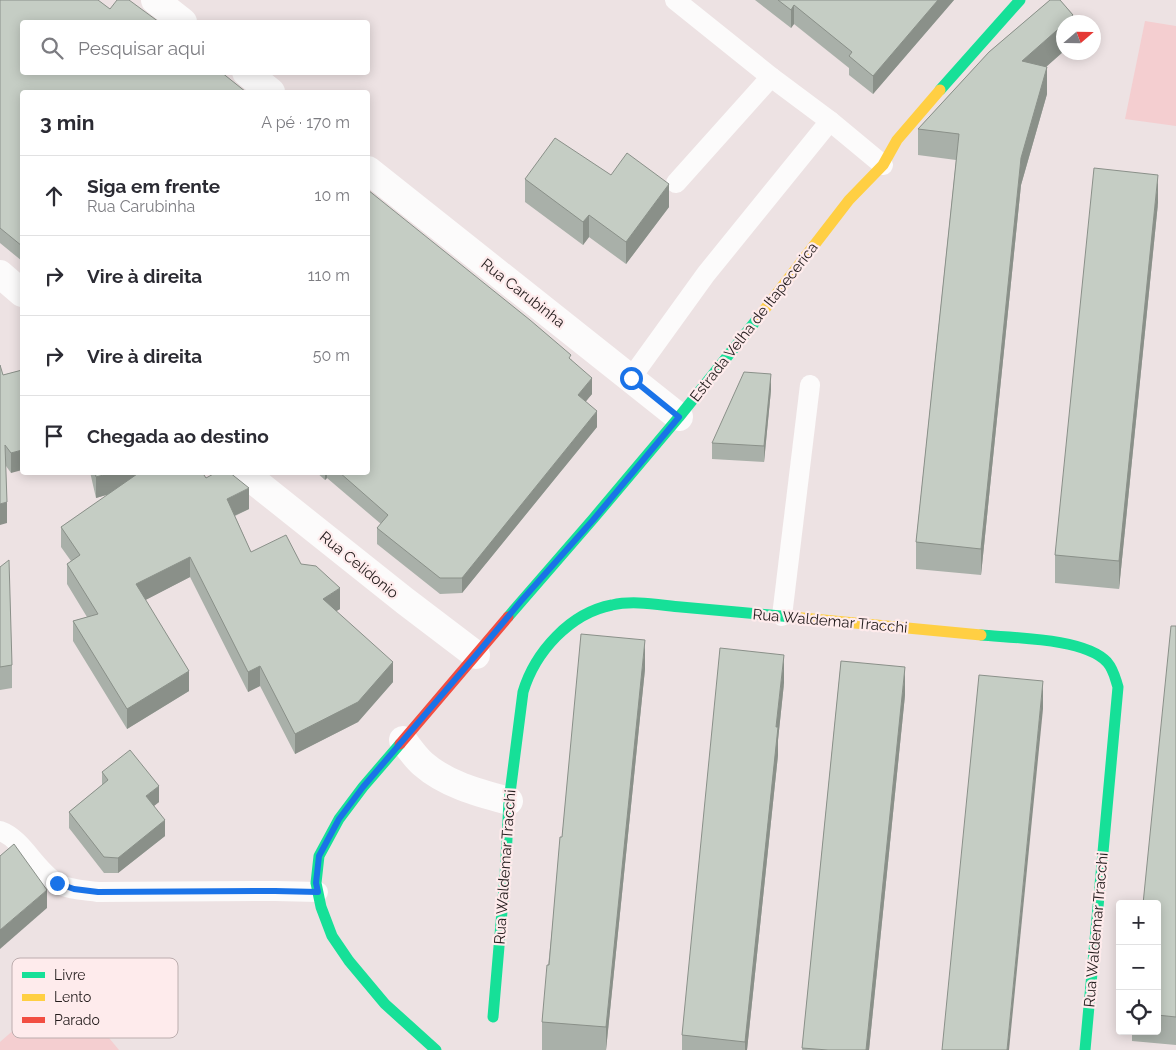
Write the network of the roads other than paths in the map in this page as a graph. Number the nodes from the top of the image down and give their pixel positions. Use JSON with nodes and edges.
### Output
{"nodes":[{"id":1,"x":155,"y":0,"type":"edge"},
{"id":2,"x":675,"y":0,"type":"edge"},
{"id":3,"x":1020,"y":0,"type":"edge"},
{"id":4,"x":180,"y":20,"type":"edge"},
{"id":5,"x":250,"y":75,"type":"edge"},
{"id":6,"x":770,"y":77,"type":"junction"},
{"id":7,"x":268,"y":90,"type":"edge"},
{"id":8,"x":830,"y":121,"type":"junction"},
{"id":9,"x":883,"y":165,"type":"junction"},
{"id":10,"x":370,"y":172,"type":"edge"},
{"id":11,"x":676,"y":183,"type":"dead end"},
{"id":12,"x":0,"y":274,"type":"edge"},
{"id":13,"x":20,"y":291,"type":"edge"},
{"id":14,"x":631,"y":378,"type":"junction"},
{"id":15,"x":810,"y":386,"type":"dead end"},
{"id":16,"x":679,"y":417,"type":"junction"},
{"id":17,"x":247,"y":475,"type":"edge"},
{"id":18,"x":782,"y":616,"type":"junction"},
{"id":19,"x":476,"y":655,"type":"junction"},
{"id":20,"x":402,"y":740,"type":"junction"},
{"id":21,"x":509,"y":802,"type":"junction"},
{"id":22,"x":0,"y":831,"type":"edge"},
{"id":23,"x":318,"y":892,"type":"junction"},
{"id":24,"x":493,"y":1017,"type":"dead end"},
{"id":25,"x":436,"y":1050,"type":"edge"},
{"id":26,"x":1085,"y":1050,"type":"edge"}],
"edges":[{"from":1,"to":4,"type":"street"},
{"from":2,"to":6,"type":"lane"},
{"from":3,"to":9,"type":"main road","name":"Estrada Velha de Itapecerica"},
{"from":5,"to":7,"type":"street"},
{"from":6,"to":8,"type":"lane"},
{"from":6,"to":11,"type":"lane"},
{"from":8,"to":9,"type":"lane"},
{"from":8,"to":14,"type":"lane"},
{"from":9,"to":16,"type":"main road","name":"Estrada Velha de Itapecerica"},
{"from":10,"to":14,"type":"street","name":"Rua Carubinha"},
{"from":12,"to":13,"type":"street"},
{"from":14,"to":16,"type":"street","name":"Rua Carubinha"},
{"from":15,"to":18,"type":"lane"},
{"from":16,"to":19,"type":"main road","name":"Estrada Velha de Itapecerica"},
{"from":17,"to":19,"type":"street","name":"Rua Celidonio"},
{"from":18,"to":21,"type":"main road","name":"Rua Waldemar Tracchi"},
{"from":18,"to":26,"type":"main road","name":"Rua Waldemar Tracchi"},
{"from":19,"to":20,"type":"main road","name":"Estrada Velha de Itapecerica"},
{"from":20,"to":21,"type":"street"},
{"from":20,"to":23,"type":"main road","name":"Estrada Velha de Itapecerica"},
{"from":21,"to":24,"type":"main road","name":"Rua Waldemar Tracchi"},
{"from":22,"to":23,"type":"lane"},
{"from":23,"to":25,"type":"main road","name":"Estrada Velha de Itapecerica"}]}
